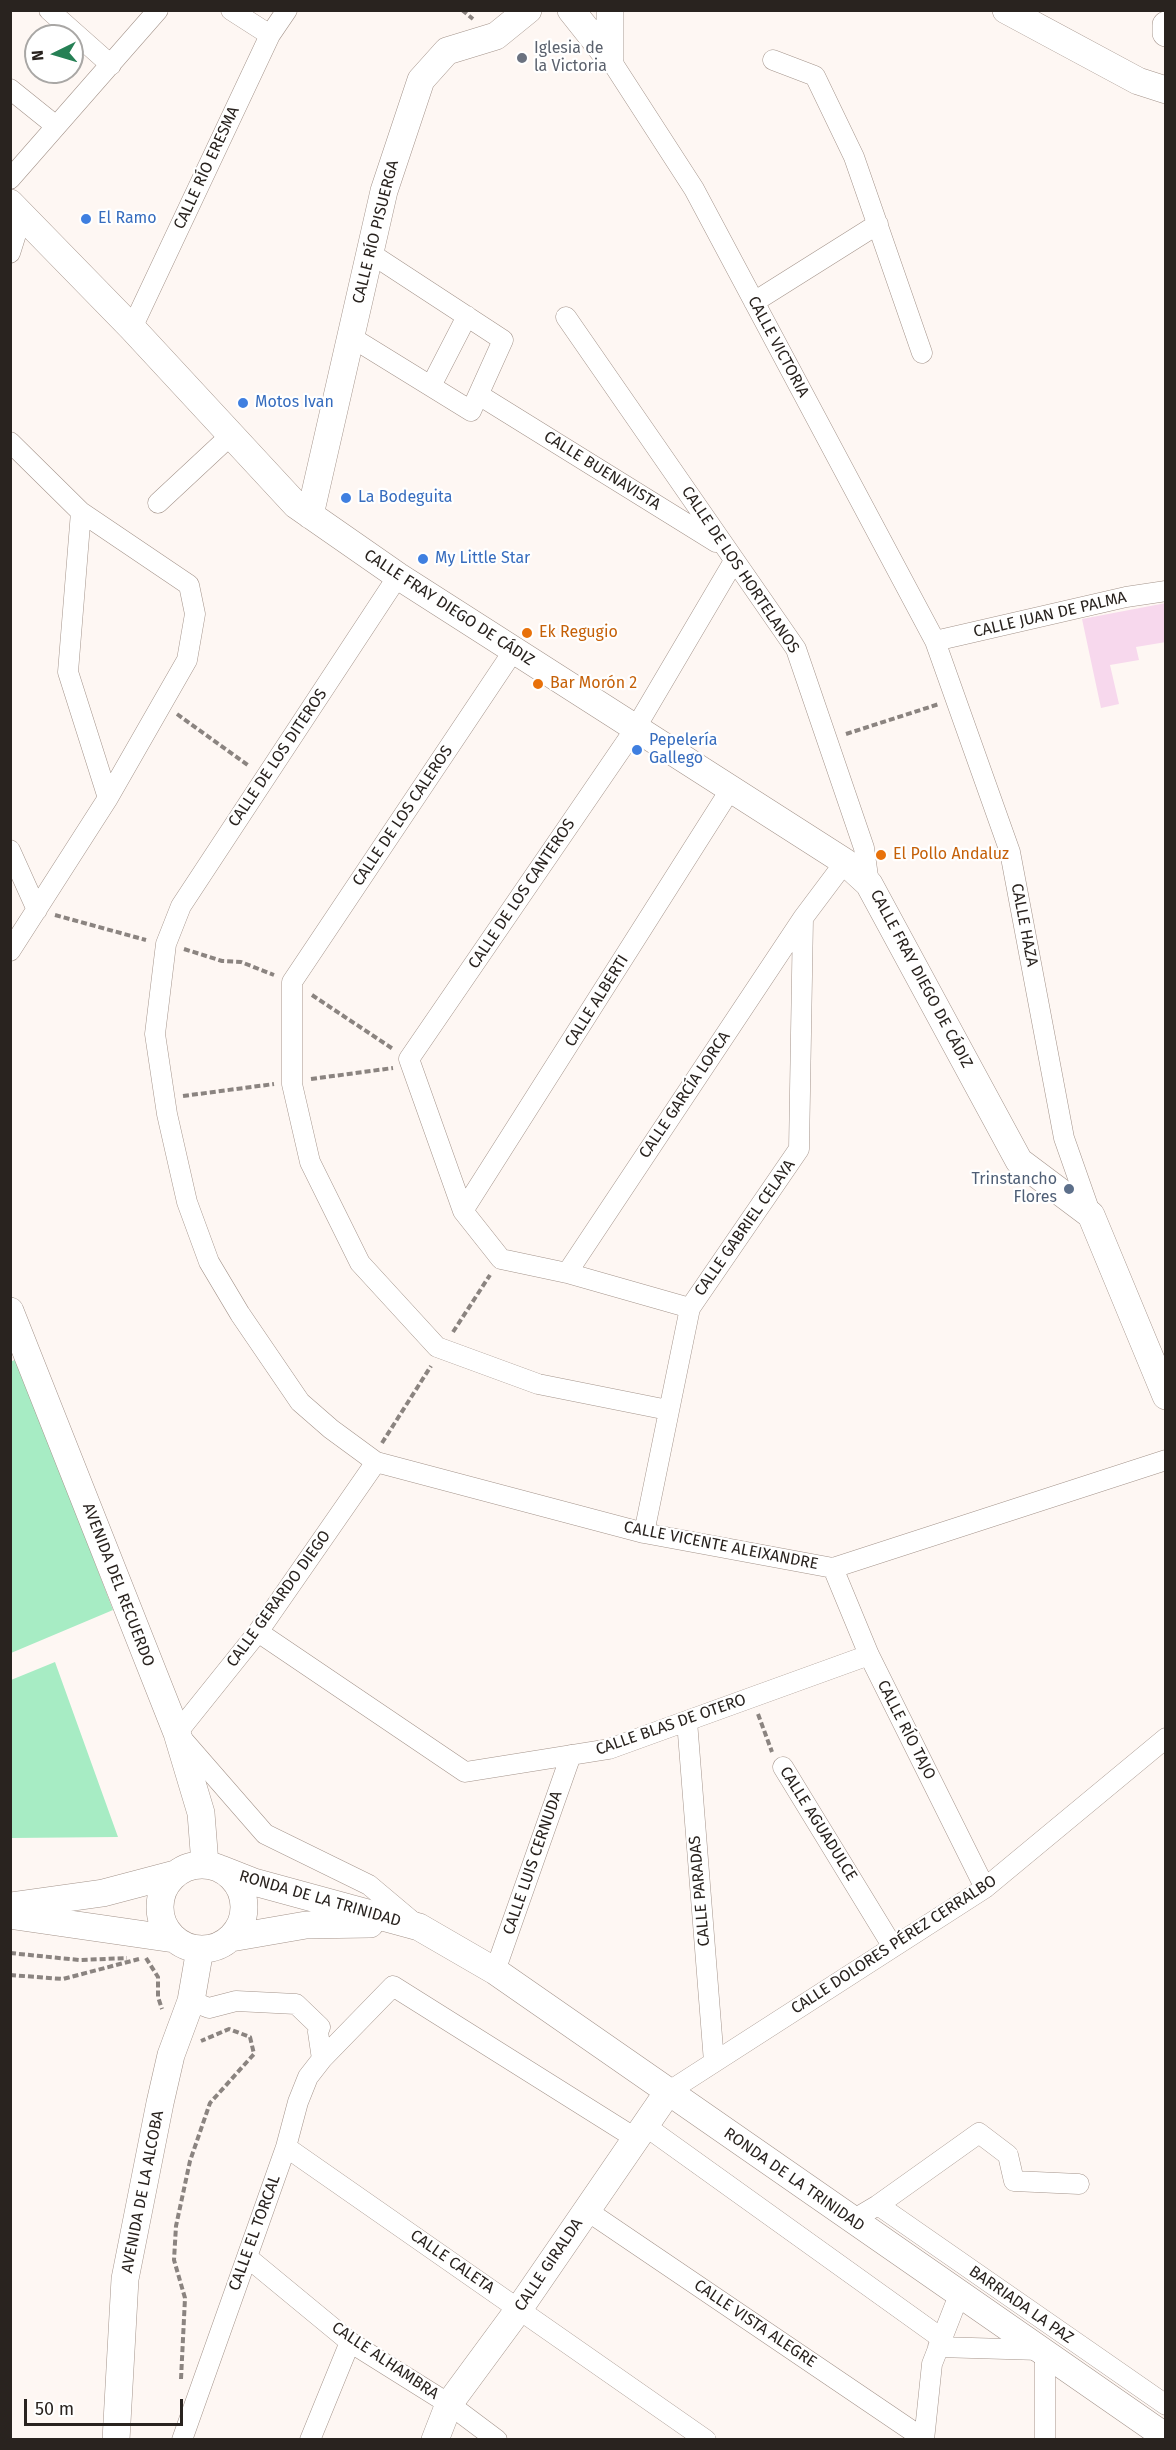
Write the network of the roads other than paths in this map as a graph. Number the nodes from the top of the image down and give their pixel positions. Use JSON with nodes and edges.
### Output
{"nodes":[{"id":1,"x":49,"y":10,"type":"edge"},
{"id":2,"x":158,"y":10,"type":"edge"},
{"id":3,"x":231,"y":10,"type":"edge"},
{"id":4,"x":286,"y":10,"type":"edge"},
{"id":5,"x":528,"y":10,"type":"edge"},
{"id":6,"x":571,"y":10,"type":"edge"},
{"id":7,"x":610,"y":10,"type":"edge"},
{"id":8,"x":1006,"y":10,"type":"edge"},
{"id":9,"x":1166,"y":25,"type":"edge"},
{"id":10,"x":1166,"y":33,"type":"edge"},
{"id":11,"x":270,"y":35,"type":"junction"},
{"id":12,"x":610,"y":59,"type":"junction"},
{"id":13,"x":773,"y":60,"type":"dead end"},
{"id":14,"x":111,"y":65,"type":"junction"},
{"id":15,"x":10,"y":89,"type":"edge"},
{"id":16,"x":1166,"y":90,"type":"edge"},
{"id":17,"x":56,"y":126,"type":"junction"},
{"id":18,"x":10,"y":179,"type":"edge"},
{"id":19,"x":16,"y":209,"type":"edge"},
{"id":20,"x":878,"y":224,"type":"junction"},
{"id":21,"x":10,"y":253,"type":"edge"},
{"id":22,"x":370,"y":253,"type":"junction"},
{"id":23,"x":754,"y":302,"type":"junction"},
{"id":24,"x":467,"y":316,"type":"junction"},
{"id":25,"x":566,"y":317,"type":"dead end"},
{"id":26,"x":132,"y":328,"type":"junction"},
{"id":27,"x":351,"y":337,"type":"junction"},
{"id":28,"x":922,"y":353,"type":"dead end"},
{"id":29,"x":431,"y":386,"type":"junction"},
{"id":30,"x":479,"y":395,"type":"junction"},
{"id":31,"x":231,"y":435,"type":"junction"},
{"id":32,"x":10,"y":442,"type":"edge"},
{"id":33,"x":158,"y":503,"type":"dead end"},
{"id":34,"x":81,"y":512,"type":"junction"},
{"id":35,"x":310,"y":515,"type":"junction"},
{"id":36,"x":729,"y":554,"type":"junction"},
{"id":37,"x":398,"y":576,"type":"junction"},
{"id":38,"x":1166,"y":591,"type":"edge"},
{"id":39,"x":935,"y":640,"type":"junction"},
{"id":40,"x":514,"y":650,"type":"junction"},
{"id":41,"x":635,"y":729,"type":"junction"},
{"id":42,"x":730,"y":790,"type":"junction"},
{"id":43,"x":108,"y":798,"type":"junction"},
{"id":44,"x":10,"y":850,"type":"edge"},
{"id":45,"x":845,"y":862,"type":"junction"},
{"id":46,"x":870,"y":884,"type":"junction"},
{"id":47,"x":37,"y":910,"type":"junction"},
{"id":48,"x":804,"y":918,"type":"junction"},
{"id":49,"x":10,"y":951,"type":"edge"},
{"id":50,"x":463,"y":1211,"type":"junction"},
{"id":51,"x":1090,"y":1215,"type":"junction"},
{"id":52,"x":567,"y":1273,"type":"junction"},
{"id":53,"x":690,"y":1308,"type":"junction"},
{"id":54,"x":10,"y":1311,"type":"edge"},
{"id":55,"x":1166,"y":1396,"type":"edge"},
{"id":56,"x":668,"y":1410,"type":"junction"},
{"id":57,"x":1166,"y":1460,"type":"edge"},
{"id":58,"x":376,"y":1462,"type":"junction"},
{"id":59,"x":644,"y":1533,"type":"junction"},
{"id":60,"x":833,"y":1568,"type":"junction"},
{"id":61,"x":258,"y":1632,"type":"junction"},
{"id":62,"x":869,"y":1655,"type":"junction"},
{"id":63,"x":687,"y":1721,"type":"junction"},
{"id":64,"x":177,"y":1733,"type":"junction"},
{"id":65,"x":1166,"y":1738,"type":"edge"},
{"id":66,"x":571,"y":1755,"type":"junction"},
{"id":67,"x":783,"y":1767,"type":"road end"},
{"id":68,"x":213,"y":1866,"type":"junction"},
{"id":69,"x":175,"y":1874,"type":"junction"},
{"id":70,"x":985,"y":1888,"type":"junction"},
{"id":71,"x":10,"y":1906,"type":"edge"},
{"id":72,"x":10,"y":1916,"type":"edge"},
{"id":73,"x":419,"y":1928,"type":"junction"},
{"id":74,"x":231,"y":1938,"type":"junction"},
{"id":75,"x":171,"y":1939,"type":"junction"},
{"id":76,"x":893,"y":1947,"type":"junction"},
{"id":77,"x":200,"y":1949,"type":"junction"},
{"id":78,"x":495,"y":1971,"type":"junction"},
{"id":79,"x":191,"y":2001,"type":"junction"},
{"id":80,"x":322,"y":2059,"type":"junction"},
{"id":81,"x":714,"y":2062,"type":"junction"},
{"id":82,"x":668,"y":2092,"type":"junction"},
{"id":83,"x":640,"y":2131,"type":"junction"},
{"id":84,"x":285,"y":2147,"type":"junction"},
{"id":85,"x":1079,"y":2184,"type":"dead end"},
{"id":86,"x":878,"y":2205,"type":"junction"},
{"id":87,"x":586,"y":2210,"type":"junction"},
{"id":88,"x":851,"y":2221,"type":"junction"},
{"id":89,"x":247,"y":2257,"type":"junction"},
{"id":90,"x":959,"y":2295,"type":"junction"},
{"id":91,"x":519,"y":2309,"type":"junction"},
{"id":92,"x":350,"y":2342,"type":"junction"},
{"id":93,"x":939,"y":2342,"type":"junction"},
{"id":94,"x":1042,"y":2352,"type":"junction"},
{"id":95,"x":449,"y":2404,"type":"junction"},
{"id":96,"x":1166,"y":2405,"type":"edge"},
{"id":97,"x":1163,"y":2437,"type":"edge"},
{"id":98,"x":116,"y":2439,"type":"edge"},
{"id":99,"x":182,"y":2439,"type":"edge"},
{"id":100,"x":310,"y":2439,"type":"edge"},
{"id":101,"x":435,"y":2439,"type":"edge"},
{"id":102,"x":497,"y":2439,"type":"edge"},
{"id":103,"x":706,"y":2439,"type":"edge"},
{"id":104,"x":924,"y":2439,"type":"edge"},
{"id":105,"x":1045,"y":2439,"type":"edge"}],
"edges":[{"from":1,"to":14,"type":"street"},
{"from":2,"to":14,"type":"street"},
{"from":3,"to":11,"type":"street"},
{"from":4,"to":11,"type":"street","name":"CALLE RÍO ERESMA"},
{"from":5,"to":22,"type":"street","name":"CALLE RÍO PISUERGA"},
{"from":6,"to":12,"type":"street"},
{"from":7,"to":12,"type":"street"},
{"from":8,"to":16,"type":"street"},
{"from":9,"to":10,"type":"street"},
{"from":11,"to":26,"type":"street","name":"CALLE RÍO ERESMA"},
{"from":12,"to":23,"type":"street","name":"CALLE VICTORIA"},
{"from":13,"to":20,"type":"street"},
{"from":14,"to":17,"type":"street"},
{"from":15,"to":17,"type":"street"},
{"from":17,"to":18,"type":"street"},
{"from":19,"to":21,"type":"street"},
{"from":19,"to":26,"type":"street","name":"CALLE FRAY DIEGO DE CÁDIZ"},
{"from":20,"to":23,"type":"street"},
{"from":20,"to":28,"type":"street"},
{"from":22,"to":24,"type":"street"},
{"from":22,"to":27,"type":"street","name":"CALLE RÍO PISUERGA"},
{"from":23,"to":39,"type":"street","name":"CALLE VICTORIA"},
{"from":24,"to":29,"type":"street"},
{"from":24,"to":30,"type":"street"},
{"from":25,"to":36,"type":"street","name":"CALLE DE LOS HORTELANOS"},
{"from":26,"to":31,"type":"street","name":"CALLE FRAY DIEGO DE CÁDIZ"},
{"from":27,"to":29,"type":"street"},
{"from":27,"to":35,"type":"street","name":"CALLE RÍO PISUERGA"},
{"from":29,"to":30,"type":"street"},
{"from":30,"to":36,"type":"street","name":"CALLE BUENAVISTA"},
{"from":31,"to":33,"type":"street"},
{"from":31,"to":35,"type":"street","name":"CALLE FRAY DIEGO DE CÁDIZ"},
{"from":32,"to":34,"type":"street"},
{"from":34,"to":43,"type":"street"},
{"from":34,"to":43,"type":"street"},
{"from":35,"to":37,"type":"street","name":"CALLE FRAY DIEGO DE CÁDIZ"},
{"from":36,"to":41,"type":"street","name":"CALLE DE LOS CANTEROS"},
{"from":36,"to":46,"type":"street","name":"CALLE DE LOS HORTELANOS"},
{"from":37,"to":40,"type":"street","name":"CALLE FRAY DIEGO DE CÁDIZ"},
{"from":37,"to":58,"type":"street","name":"CALLE DE LOS DITEROS"},
{"from":38,"to":39,"type":"street","name":"CALLE JUAN DE PALMA"},
{"from":39,"to":51,"type":"street","name":"CALLE HAZA"},
{"from":40,"to":41,"type":"street","name":"CALLE FRAY DIEGO DE CÁDIZ"},
{"from":40,"to":56,"type":"street","name":"CALLE DE LOS CALEROS"},
{"from":41,"to":42,"type":"street","name":"CALLE FRAY DIEGO DE CÁDIZ"},
{"from":41,"to":50,"type":"street","name":"CALLE DE LOS CANTEROS"},
{"from":42,"to":45,"type":"street","name":"CALLE FRAY DIEGO DE CÁDIZ"},
{"from":42,"to":50,"type":"street","name":"CALLE ALBERTI"},
{"from":43,"to":47,"type":"street"},
{"from":44,"to":47,"type":"street"},
{"from":45,"to":46,"type":"street","name":"CALLE FRAY DIEGO DE CÁDIZ"},
{"from":45,"to":48,"type":"street","name":"CALLE GARCÍA LORCA"},
{"from":46,"to":51,"type":"street","name":"CALLE FRAY DIEGO DE CÁDIZ"},
{"from":47,"to":49,"type":"street"},
{"from":48,"to":52,"type":"street","name":"CALLE GARCÍA LORCA"},
{"from":48,"to":53,"type":"street","name":"CALLE GABRIEL CELAYA"},
{"from":50,"to":52,"type":"street"},
{"from":51,"to":55,"type":"street","name":"CALLE FRAY DIEGO DE CÁDIZ"},
{"from":52,"to":53,"type":"street"},
{"from":53,"to":56,"type":"street","name":"CALLE GABRIEL CELAYA"},
{"from":54,"to":64,"type":"street","name":"AVENIDA DEL RECUERDO"},
{"from":56,"to":59,"type":"street","name":"CALLE GABRIEL CELAYA"},
{"from":57,"to":60,"type":"street","name":"CALLE VICENTE ALEIXANDRE"},
{"from":58,"to":59,"type":"street","name":"CALLE VICENTE ALEIXANDRE"},
{"from":58,"to":61,"type":"street","name":"CALLE GERARDO DIEGO"},
{"from":59,"to":60,"type":"street","name":"CALLE VICENTE ALEIXANDRE"},
{"from":60,"to":62,"type":"street","name":"CALLE RÍO TAJO"},
{"from":61,"to":64,"type":"street","name":"CALLE GERARDO DIEGO"},
{"from":61,"to":66,"type":"street","name":"CALLE BLAS DE OTERO"},
{"from":62,"to":63,"type":"street","name":"CALLE BLAS DE OTERO"},
{"from":62,"to":70,"type":"street","name":"CALLE RÍO TAJO"},
{"from":63,"to":66,"type":"street","name":"CALLE BLAS DE OTERO"},
{"from":63,"to":81,"type":"street","name":"CALLE PARADAS"},
{"from":64,"to":68,"type":"street","name":"AVENIDA DEL RECUERDO"},
{"from":64,"to":73,"type":"street"},
{"from":65,"to":70,"type":"street","name":"CALLE DOLORES PÉREZ CERRALBO"},
{"from":66,"to":78,"type":"street","name":"CALLE LUIS CERNUDA"},
{"from":67,"to":76,"type":"street","name":"CALLE AGUADULCE"},
{"from":68,"to":69,"type":"street"},
{"from":68,"to":73,"type":"street","name":"RONDA DE LA TRINIDAD"},
{"from":68,"to":74,"type":"street"},
{"from":69,"to":71,"type":"street"},
{"from":69,"to":75,"type":"street"},
{"from":70,"to":76,"type":"street","name":"CALLE DOLORES PÉREZ CERRALBO"},
{"from":72,"to":75,"type":"street"},
{"from":73,"to":74,"type":"street","name":"RONDA DE LA TRINIDAD"},
{"from":73,"to":78,"type":"street","name":"RONDA DE LA TRINIDAD"},
{"from":74,"to":77,"type":"street"},
{"from":75,"to":77,"type":"street"},
{"from":76,"to":81,"type":"street","name":"CALLE DOLORES PÉREZ CERRALBO"},
{"from":77,"to":79,"type":"street","name":"AVENIDA DE LA ALCOBA"},
{"from":78,"to":82,"type":"street","name":"RONDA DE LA TRINIDAD"},
{"from":79,"to":80,"type":"street"},
{"from":79,"to":98,"type":"street","name":"AVENIDA DE LA ALCOBA"},
{"from":80,"to":83,"type":"street","name":"CALLE EL TORCAL"},
{"from":80,"to":84,"type":"street","name":"CALLE EL TORCAL"},
{"from":81,"to":82,"type":"street","name":"CALLE DOLORES PÉREZ CERRALBO"},
{"from":82,"to":83,"type":"street","name":"CALLE GIRALDA"},
{"from":82,"to":88,"type":"street","name":"RONDA DE LA TRINIDAD"},
{"from":83,"to":87,"type":"street","name":"CALLE GIRALDA"},
{"from":83,"to":93,"type":"street"},
{"from":84,"to":89,"type":"street","name":"CALLE EL TORCAL"},
{"from":84,"to":91,"type":"street","name":"CALLE CALETA"},
{"from":85,"to":86,"type":"street"},
{"from":86,"to":88,"type":"street"},
{"from":86,"to":96,"type":"street","name":"BARRIADA LA PAZ"},
{"from":87,"to":91,"type":"street","name":"CALLE GIRALDA"},
{"from":87,"to":104,"type":"street","name":"CALLE VISTA ALEGRE"},
{"from":88,"to":90,"type":"street","name":"RONDA DE LA TRINIDAD"},
{"from":89,"to":92,"type":"street","name":"CALLE ALHAMBRA"},
{"from":89,"to":99,"type":"street","name":"CALLE EL TORCAL"},
{"from":90,"to":93,"type":"street"},
{"from":90,"to":94,"type":"street","name":"RONDA DE LA TRINIDAD"},
{"from":91,"to":95,"type":"street","name":"CALLE GIRALDA"},
{"from":91,"to":103,"type":"street","name":"CALLE CALETA"},
{"from":92,"to":95,"type":"street","name":"CALLE ALHAMBRA"},
{"from":92,"to":100,"type":"street"},
{"from":93,"to":94,"type":"street"},
{"from":93,"to":104,"type":"street"},
{"from":94,"to":97,"type":"street","name":"RONDA DE LA TRINIDAD"},
{"from":94,"to":105,"type":"street"},
{"from":95,"to":101,"type":"street","name":"CALLE GIRALDA"},
{"from":95,"to":102,"type":"street","name":"CALLE ALHAMBRA"}]}
